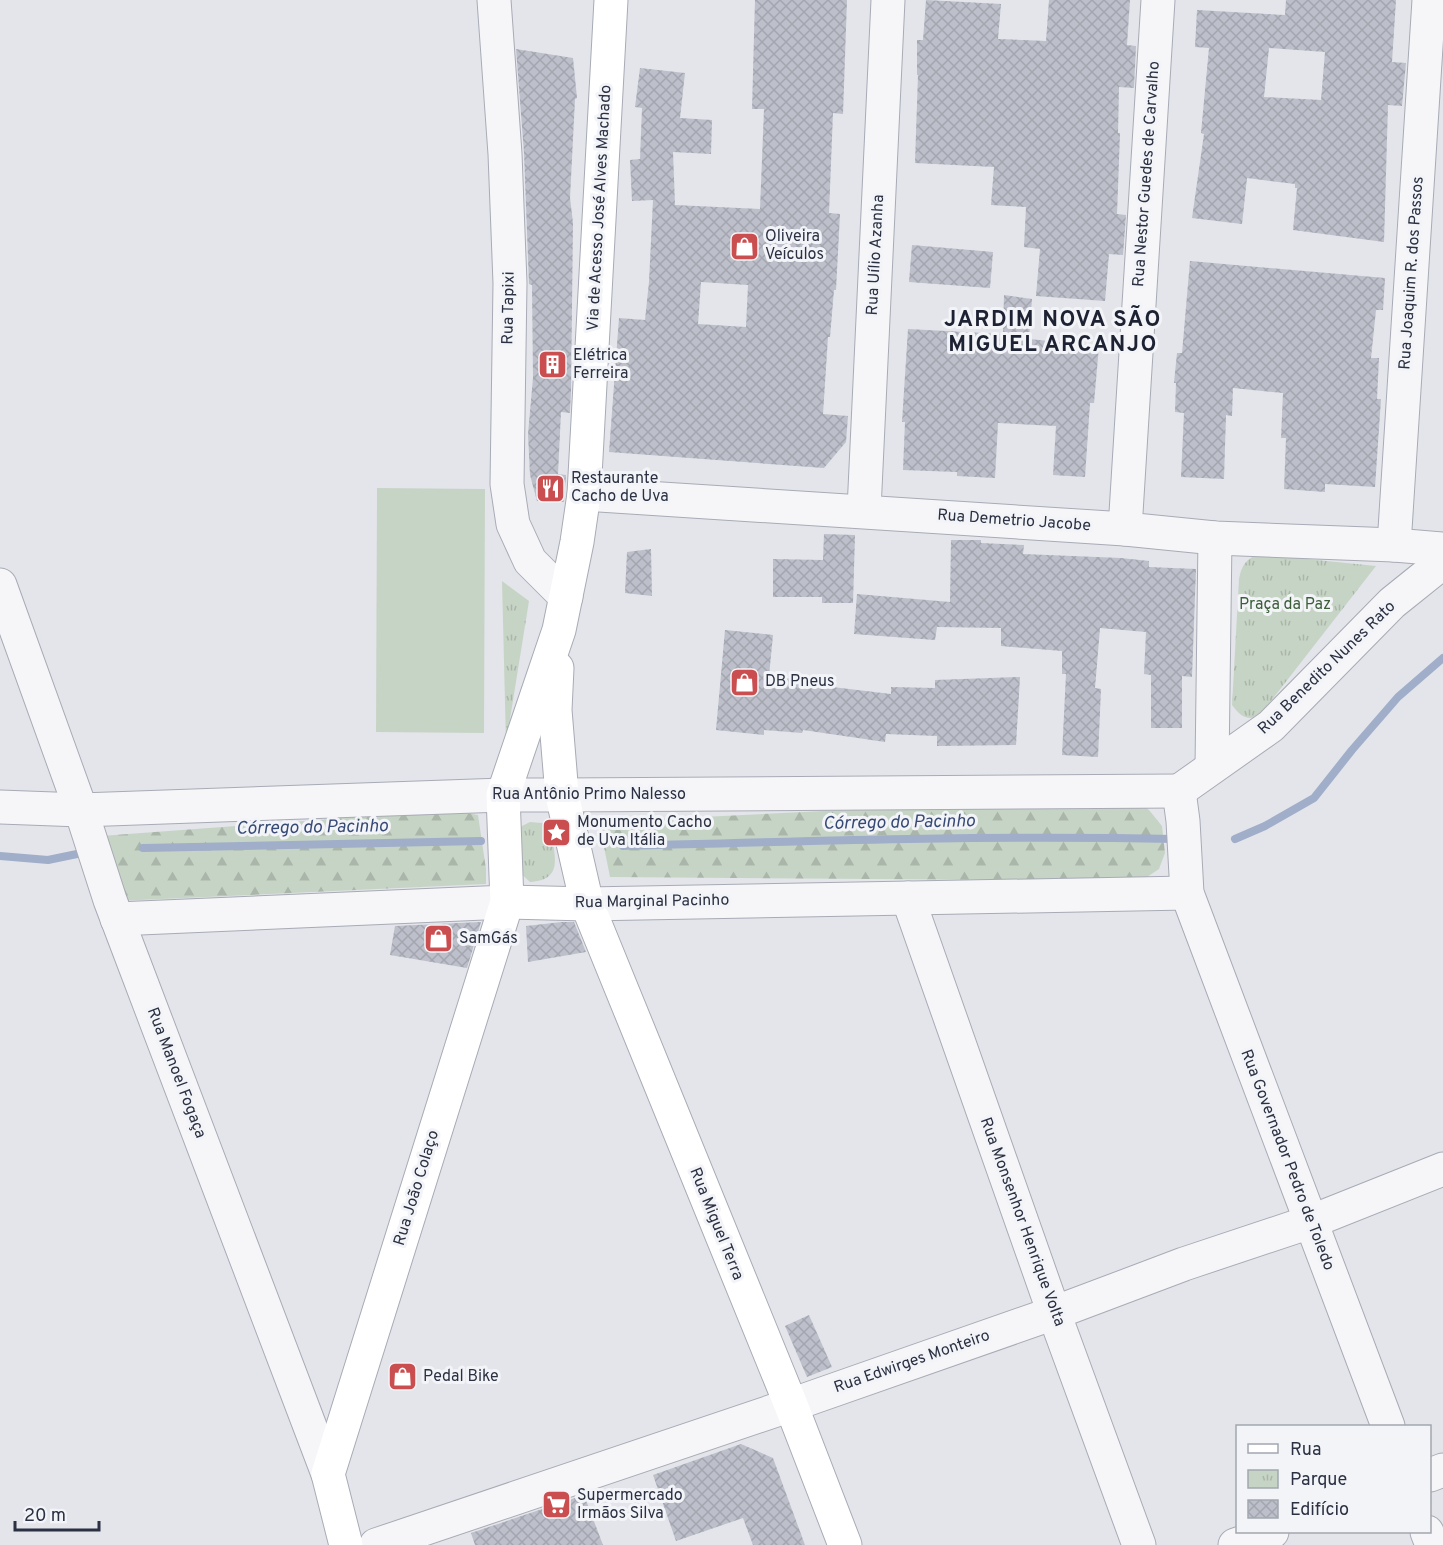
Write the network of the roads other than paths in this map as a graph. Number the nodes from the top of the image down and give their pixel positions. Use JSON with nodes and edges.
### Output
{"nodes":[{"id":1,"x":494,"y":0,"type":"edge"},
{"id":2,"x":611,"y":0,"type":"edge"},
{"id":3,"x":888,"y":0,"type":"edge"},
{"id":4,"x":1158,"y":0,"type":"edge"},
{"id":5,"x":1430,"y":0,"type":"edge"},
{"id":6,"x":584,"y":494,"type":"junction"},
{"id":7,"x":864,"y":510,"type":"junction"},
{"id":8,"x":1125,"y":529,"type":"junction"},
{"id":9,"x":1215,"y":538,"type":"junction"},
{"id":10,"x":1394,"y":545,"type":"junction"},
{"id":11,"x":1443,"y":549,"type":"edge"},
{"id":12,"x":1443,"y":562,"type":"edge"},
{"id":13,"x":2,"y":593,"type":"edge"},
{"id":14,"x":566,"y":597,"type":"junction"},
{"id":15,"x":559,"y":630,"type":"junction"},
{"id":16,"x":1212,"y":767,"type":"junction"},
{"id":17,"x":504,"y":802,"type":"junction"},
{"id":18,"x":1181,"y":806,"type":"junction"},
{"id":19,"x":0,"y":807,"type":"edge"},
{"id":20,"x":565,"y":807,"type":"junction"},
{"id":21,"x":83,"y":818,"type":"junction"},
{"id":22,"x":507,"y":892,"type":"junction"},
{"id":23,"x":584,"y":892,"type":"junction"},
{"id":24,"x":1187,"y":893,"type":"junction"},
{"id":25,"x":908,"y":898,"type":"junction"},
{"id":26,"x":114,"y":909,"type":"junction"},
{"id":27,"x":1443,"y":1169,"type":"edge"},
{"id":28,"x":1310,"y":1222,"type":"junction"},
{"id":29,"x":1054,"y":1313,"type":"junction"},
{"id":30,"x":791,"y":1405,"type":"junction"},
{"id":31,"x":1388,"y":1425,"type":"edge"},
{"id":32,"x":328,"y":1474,"type":"junction"},
{"id":33,"x":1269,"y":1533,"type":"edge"},
{"id":34,"x":346,"y":1545,"type":"edge"},
{"id":35,"x":376,"y":1545,"type":"edge"},
{"id":36,"x":845,"y":1545,"type":"edge"},
{"id":37,"x":1139,"y":1545,"type":"edge"},
{"id":38,"x":1235,"y":1545,"type":"edge"}],
"edges":[{"from":1,"to":14,"type":"street","name":"Rua Tapixi"},
{"from":2,"to":6,"type":"main road","name":"Via de Acesso José Alves Machado"},
{"from":3,"to":7,"type":"street","name":"Rua Uílio Azanha"},
{"from":4,"to":8,"type":"street","name":"Rua Nestor Guedes de Carvalho"},
{"from":5,"to":10,"type":"street","name":"Rua Joaquim R. dos Passos"},
{"from":6,"to":7,"type":"street","name":"Rua Demetrio Jacobe"},
{"from":6,"to":14,"type":"main road","name":"Via de Acesso José Alves Machado"},
{"from":7,"to":8,"type":"street","name":"Rua Demetrio Jacobe"},
{"from":8,"to":9,"type":"street","name":"Rua Demetrio Jacobe"},
{"from":9,"to":10,"type":"street","name":"Rua Demetrio Jacobe"},
{"from":9,"to":16,"type":"street"},
{"from":10,"to":11,"type":"street","name":"Rua Demetrio Jacobe"},
{"from":12,"to":16,"type":"street","name":"Rua Benedito Nunes Rato"},
{"from":13,"to":21,"type":"street","name":"Rua Manoel Fogaça"},
{"from":14,"to":15,"type":"main road","name":"Via de Acesso José Alves Machado"},
{"from":15,"to":17,"type":"main road"},
{"from":15,"to":20,"type":"main road","name":"Rua Miguel Terra"},
{"from":16,"to":18,"type":"street","name":"Rua Benedito Nunes Rato"},
{"from":17,"to":20,"type":"street","name":"Rua Antônio Primo Nalesso"},
{"from":17,"to":21,"type":"street","name":"Rua Antônio Primo Nalesso"},
{"from":17,"to":22,"type":"main road","name":"Rua João Colaço"},
{"from":18,"to":20,"type":"street","name":"Rua Antônio Primo Nalesso"},
{"from":18,"to":24,"type":"street","name":"Rua Governador Pedro de Toledo"},
{"from":19,"to":21,"type":"street","name":"Rua Antônio Primo Nalesso"},
{"from":20,"to":23,"type":"main road","name":"Rua Miguel Terra"},
{"from":21,"to":26,"type":"street","name":"Rua Manoel Fogaça"},
{"from":22,"to":23,"type":"main road","name":"Rua Marginal Pacinho"},
{"from":22,"to":26,"type":"street","name":"Rua Marginal Pacinho"},
{"from":22,"to":32,"type":"main road","name":"Rua João Colaço"},
{"from":23,"to":25,"type":"street","name":"Rua Marginal Pacinho"},
{"from":23,"to":30,"type":"main road","name":"Rua Miguel Terra"},
{"from":24,"to":25,"type":"street","name":"Rua Marginal Pacinho"},
{"from":24,"to":28,"type":"street","name":"Rua Governador Pedro de Toledo"},
{"from":25,"to":29,"type":"street","name":"Rua Monsenhor Henrique Volta"},
{"from":26,"to":32,"type":"street","name":"Rua Manoel Fogaça"},
{"from":27,"to":28,"type":"street","name":"Rua Edwirges Monteiro"},
{"from":28,"to":29,"type":"street","name":"Rua Edwirges Monteiro"},
{"from":28,"to":31,"type":"street","name":"Rua Governador Pedro de Toledo"},
{"from":29,"to":30,"type":"street","name":"Rua Edwirges Monteiro"},
{"from":29,"to":37,"type":"street","name":"Rua Monsenhor Henrique Volta"},
{"from":30,"to":35,"type":"street","name":"Rua Edwirges Monteiro"},
{"from":30,"to":36,"type":"main road","name":"Rua Miguel Terra"},
{"from":32,"to":34,"type":"main road","name":"Rua Manoel Fogaça"},
{"from":33,"to":38,"type":"street"}]}
